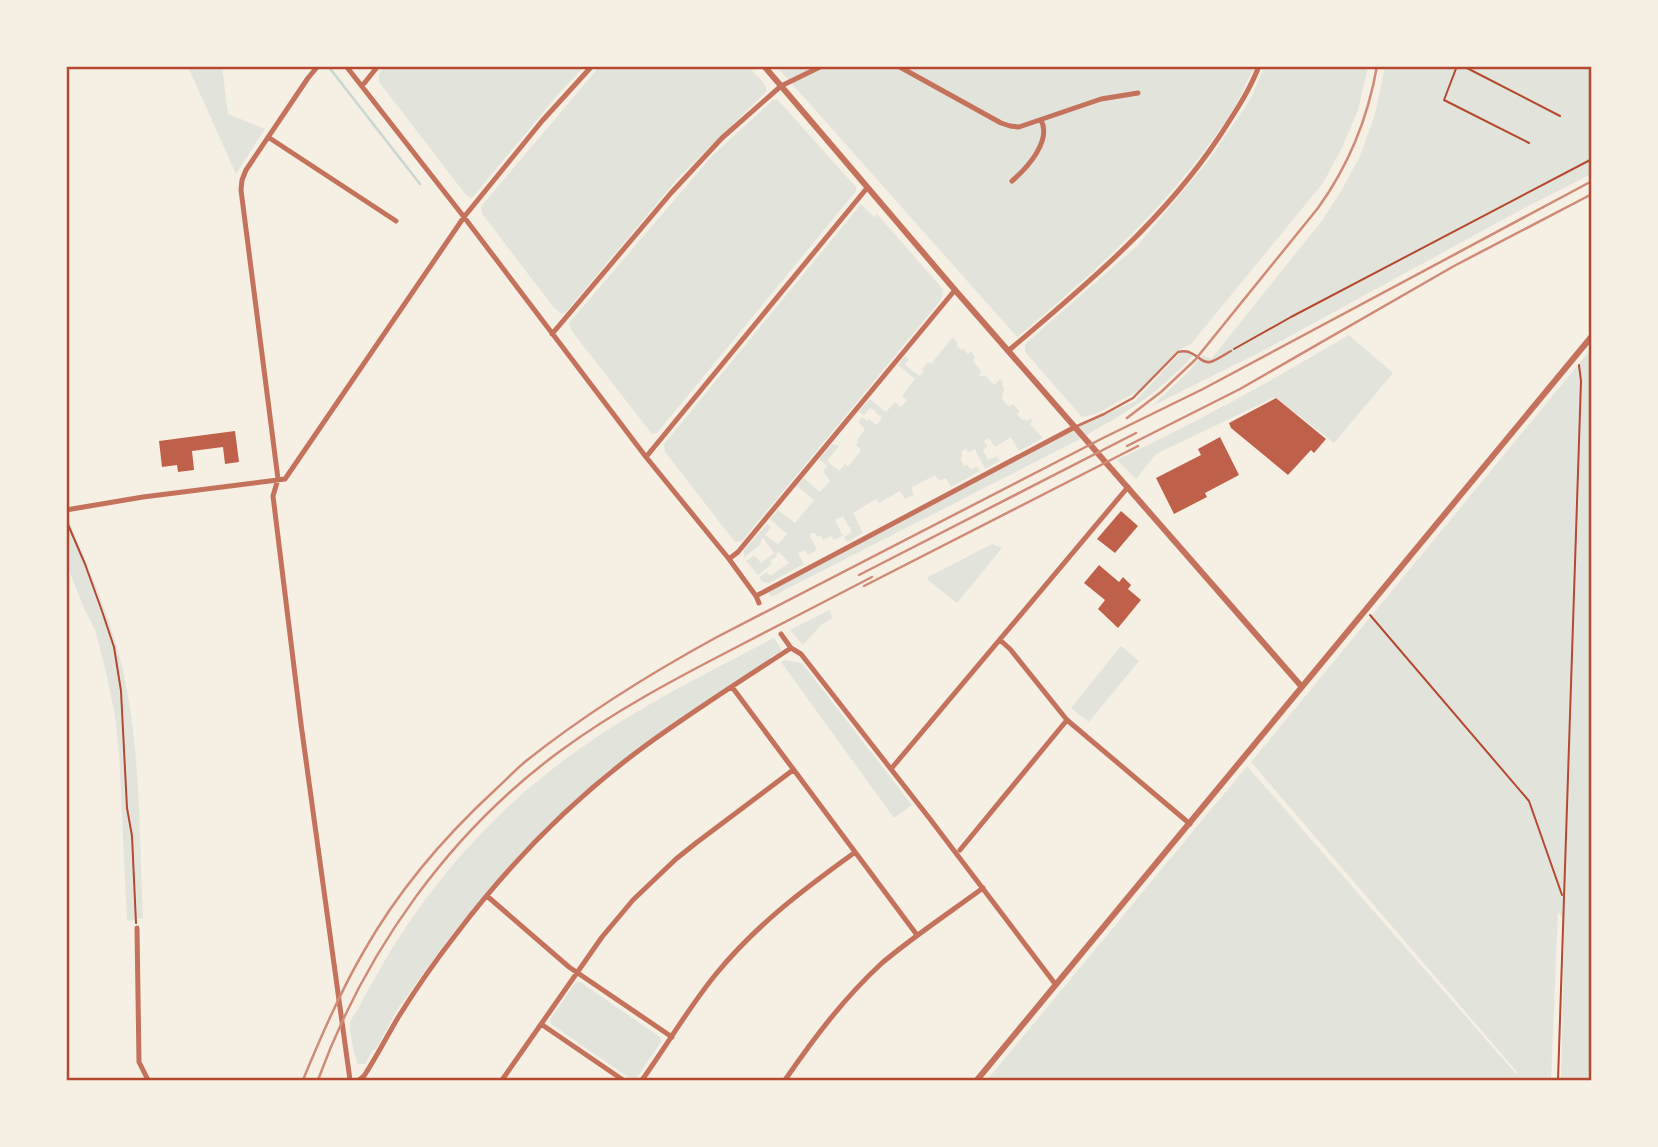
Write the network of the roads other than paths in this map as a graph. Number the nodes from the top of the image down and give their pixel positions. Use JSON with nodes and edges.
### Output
{"nodes":[{"id":1,"x":318,"y":66,"type":"edge"},
{"id":2,"x":346,"y":66,"type":"edge"},
{"id":3,"x":379,"y":66,"type":"edge"},
{"id":4,"x":592,"y":66,"type":"edge"},
{"id":5,"x":764,"y":66,"type":"edge"},
{"id":6,"x":822,"y":66,"type":"edge"},
{"id":7,"x":898,"y":66,"type":"edge"},
{"id":8,"x":1259,"y":66,"type":"edge"},
{"id":9,"x":362,"y":86,"type":"junction"},
{"id":10,"x":781,"y":86,"type":"junction"},
{"id":11,"x":1138,"y":93,"type":"dead end"},
{"id":12,"x":1041,"y":120,"type":"junction"},
{"id":13,"x":268,"y":137,"type":"junction"},
{"id":14,"x":1012,"y":181,"type":"dead end"},
{"id":15,"x":867,"y":188,"type":"junction"},
{"id":16,"x":464,"y":217,"type":"junction"},
{"id":17,"x":396,"y":221,"type":"dead end"},
{"id":18,"x":955,"y":290,"type":"junction"},
{"id":19,"x":552,"y":334,"type":"junction"},
{"id":20,"x":1591,"y":336,"type":"edge"},
{"id":21,"x":1009,"y":351,"type":"junction"},
{"id":22,"x":1231,"y":351,"type":"road end"},
{"id":23,"x":1075,"y":427,"type":"junction"},
{"id":24,"x":646,"y":457,"type":"junction"},
{"id":25,"x":278,"y":479,"type":"junction"},
{"id":26,"x":1128,"y":487,"type":"junction"},
{"id":27,"x":66,"y":510,"type":"edge"},
{"id":28,"x":729,"y":559,"type":"junction"},
{"id":29,"x":756,"y":596,"type":"junction"},
{"id":30,"x":759,"y":603,"type":"dead end"},
{"id":31,"x":781,"y":634,"type":"dead end"},
{"id":32,"x":1000,"y":640,"type":"junction"},
{"id":33,"x":791,"y":648,"type":"junction"},
{"id":34,"x":732,"y":687,"type":"junction"},
{"id":35,"x":1302,"y":687,"type":"junction"},
{"id":36,"x":1067,"y":720,"type":"junction"},
{"id":37,"x":891,"y":769,"type":"junction"},
{"id":38,"x":793,"y":770,"type":"junction"},
{"id":39,"x":1190,"y":824,"type":"junction"},
{"id":40,"x":960,"y":850,"type":"dead end"},
{"id":41,"x":854,"y":853,"type":"junction"},
{"id":42,"x":983,"y":888,"type":"junction"},
{"id":43,"x":487,"y":896,"type":"junction"},
{"id":44,"x":136,"y":928,"type":"road end"},
{"id":45,"x":917,"y":935,"type":"junction"},
{"id":46,"x":577,"y":972,"type":"junction"},
{"id":47,"x":1056,"y":985,"type":"junction"},
{"id":48,"x":541,"y":1024,"type":"junction"},
{"id":49,"x":672,"y":1037,"type":"junction"},
{"id":50,"x":148,"y":1080,"type":"edge"},
{"id":51,"x":350,"y":1080,"type":"edge"},
{"id":52,"x":359,"y":1080,"type":"edge"},
{"id":53,"x":502,"y":1080,"type":"edge"},
{"id":54,"x":623,"y":1080,"type":"edge"},
{"id":55,"x":642,"y":1080,"type":"edge"},
{"id":56,"x":785,"y":1080,"type":"edge"},
{"id":57,"x":978,"y":1080,"type":"edge"}],
"edges":[{"from":1,"to":13,"type":"street"},
{"from":2,"to":9,"type":"street"},
{"from":3,"to":9,"type":"street"},
{"from":4,"to":16,"type":"street"},
{"from":5,"to":10,"type":"street"},
{"from":6,"to":10,"type":"street"},
{"from":7,"to":12,"type":"street"},
{"from":8,"to":21,"type":"street"},
{"from":9,"to":16,"type":"street"},
{"from":10,"to":15,"type":"street"},
{"from":10,"to":19,"type":"street"},
{"from":11,"to":12,"type":"street"},
{"from":12,"to":14,"type":"street"},
{"from":13,"to":17,"type":"street"},
{"from":13,"to":25,"type":"street"},
{"from":15,"to":18,"type":"street"},
{"from":15,"to":24,"type":"street"},
{"from":16,"to":19,"type":"street"},
{"from":16,"to":25,"type":"street"},
{"from":18,"to":21,"type":"street"},
{"from":18,"to":28,"type":"street"},
{"from":19,"to":24,"type":"street"},
{"from":20,"to":35,"type":"street"},
{"from":21,"to":23,"type":"street"},
{"from":22,"to":23,"type":"lane"},
{"from":23,"to":26,"type":"street"},
{"from":23,"to":29,"type":"street"},
{"from":24,"to":28,"type":"street"},
{"from":25,"to":27,"type":"street"},
{"from":25,"to":51,"type":"street"},
{"from":26,"to":32,"type":"street"},
{"from":26,"to":35,"type":"street"},
{"from":28,"to":29,"type":"street"},
{"from":29,"to":30,"type":"street"},
{"from":31,"to":33,"type":"street"},
{"from":32,"to":36,"type":"street"},
{"from":32,"to":37,"type":"street"},
{"from":33,"to":34,"type":"street"},
{"from":33,"to":37,"type":"street"},
{"from":34,"to":38,"type":"street"},
{"from":34,"to":43,"type":"street"},
{"from":35,"to":39,"type":"street"},
{"from":36,"to":39,"type":"street"},
{"from":36,"to":40,"type":"street"},
{"from":37,"to":42,"type":"street"},
{"from":38,"to":41,"type":"street"},
{"from":38,"to":46,"type":"street"},
{"from":39,"to":47,"type":"street"},
{"from":41,"to":45,"type":"street"},
{"from":41,"to":49,"type":"street"},
{"from":42,"to":45,"type":"street"},
{"from":42,"to":47,"type":"street"},
{"from":43,"to":46,"type":"street"},
{"from":43,"to":52,"type":"street"},
{"from":44,"to":50,"type":"street"},
{"from":45,"to":56,"type":"street"},
{"from":46,"to":48,"type":"street"},
{"from":46,"to":49,"type":"street"},
{"from":47,"to":57,"type":"street"},
{"from":48,"to":53,"type":"street"},
{"from":48,"to":54,"type":"street"},
{"from":49,"to":55,"type":"street"}]}
